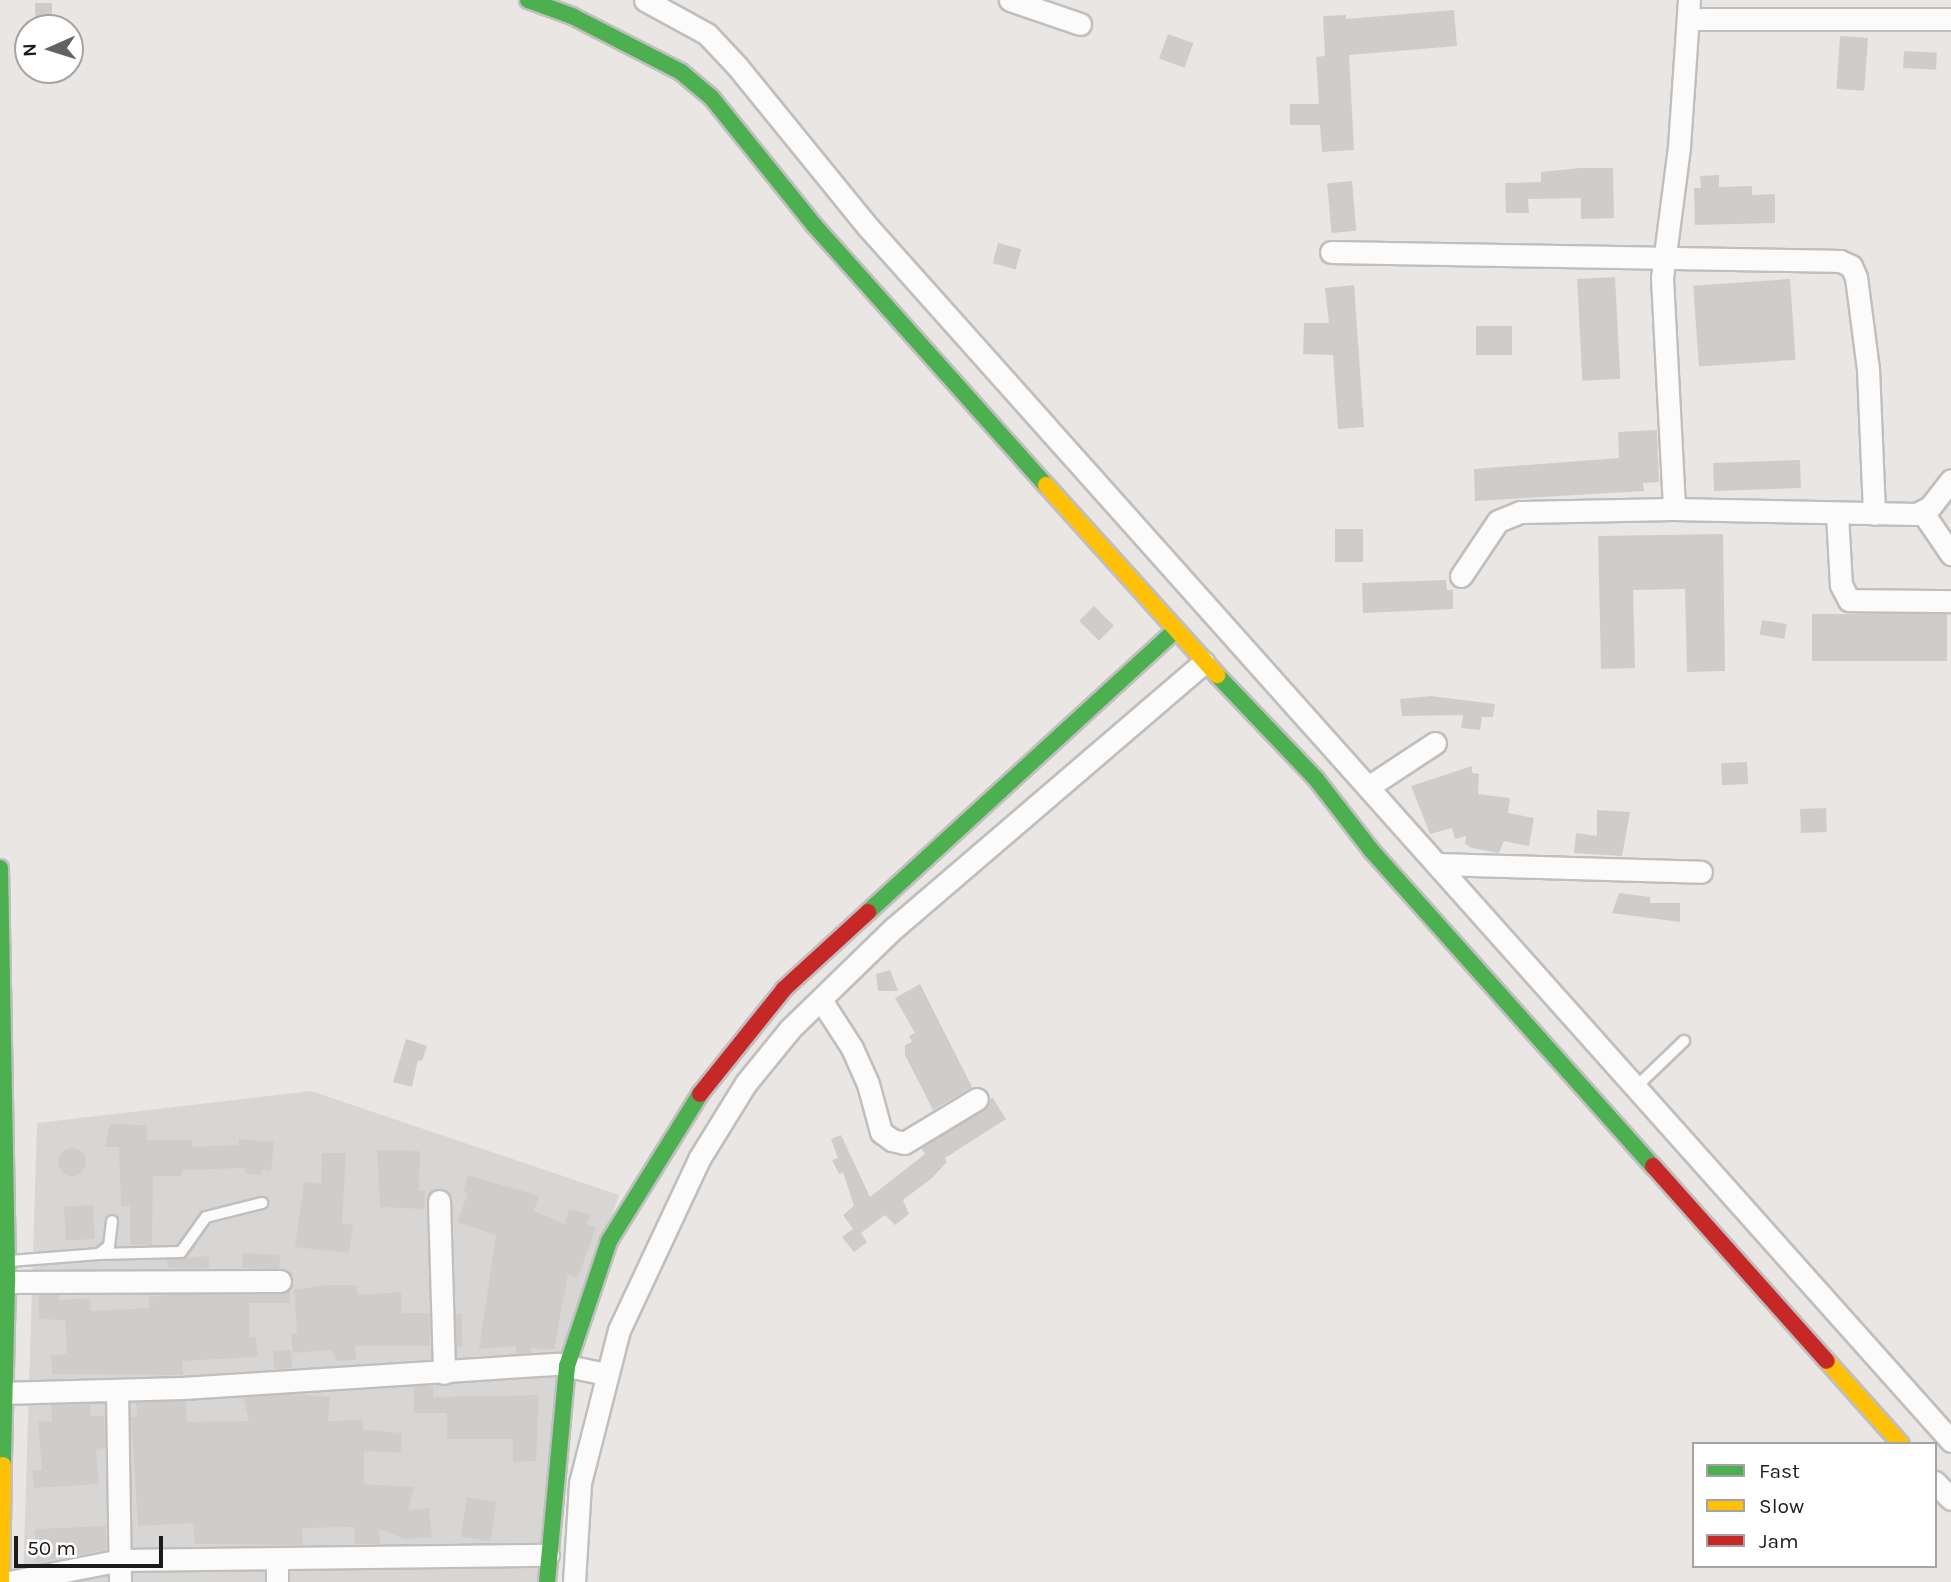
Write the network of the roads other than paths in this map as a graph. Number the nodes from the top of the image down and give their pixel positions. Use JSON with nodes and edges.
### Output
{"nodes":[{"id":1,"x":528,"y":0,"type":"edge"},
{"id":2,"x":645,"y":0,"type":"edge"},
{"id":3,"x":1010,"y":0,"type":"edge"},
{"id":4,"x":1688,"y":9,"type":"edge"},
{"id":5,"x":1951,"y":19,"type":"edge"},
{"id":6,"x":1080,"y":24,"type":"dead end"},
{"id":7,"x":1331,"y":252,"type":"dead end"},
{"id":8,"x":1665,"y":259,"type":"junction"},
{"id":9,"x":1951,"y":480,"type":"edge"},
{"id":10,"x":1674,"y":509,"type":"junction"},
{"id":11,"x":1923,"y":513,"type":"junction"},
{"id":12,"x":1837,"y":514,"type":"junction"},
{"id":13,"x":1874,"y":514,"type":"junction"},
{"id":14,"x":1951,"y":554,"type":"edge"},
{"id":15,"x":1461,"y":576,"type":"dead end"},
{"id":16,"x":1951,"y":601,"type":"edge"},
{"id":17,"x":1178,"y":634,"type":"junction"},
{"id":18,"x":1202,"y":660,"type":"junction"},
{"id":19,"x":1435,"y":743,"type":"dead end"},
{"id":20,"x":1367,"y":787,"type":"junction"},
{"id":21,"x":1437,"y":864,"type":"junction"},
{"id":22,"x":0,"y":868,"type":"edge"},
{"id":23,"x":1702,"y":872,"type":"dead end"},
{"id":24,"x":821,"y":1000,"type":"junction"},
{"id":25,"x":1684,"y":1041,"type":"dead end"},
{"id":26,"x":1635,"y":1088,"type":"junction"},
{"id":27,"x":976,"y":1099,"type":"dead end"},
{"id":28,"x":439,"y":1202,"type":"dead end"},
{"id":29,"x":262,"y":1203,"type":"dead end"},
{"id":30,"x":112,"y":1221,"type":"dead end"},
{"id":31,"x":99,"y":1255,"type":"junction"},
{"id":32,"x":7,"y":1271,"type":"junction"},
{"id":33,"x":280,"y":1281,"type":"dead end"},
{"id":34,"x":587,"y":1371,"type":"junction"},
{"id":35,"x":444,"y":1373,"type":"junction"},
{"id":36,"x":117,"y":1391,"type":"junction"},
{"id":37,"x":2,"y":1393,"type":"edge"},
{"id":38,"x":1951,"y":1441,"type":"edge"},
{"id":39,"x":1899,"y":1442,"type":"edge"},
{"id":40,"x":1937,"y":1484,"type":"edge"},
{"id":41,"x":1951,"y":1499,"type":"edge"},
{"id":42,"x":548,"y":1555,"type":"junction"},
{"id":43,"x":277,"y":1558,"type":"junction"},
{"id":44,"x":121,"y":1560,"type":"junction"},
{"id":45,"x":1,"y":1582,"type":"edge"},
{"id":46,"x":9,"y":1582,"type":"edge"},
{"id":47,"x":120,"y":1582,"type":"edge"},
{"id":48,"x":277,"y":1582,"type":"edge"},
{"id":49,"x":547,"y":1582,"type":"edge"},
{"id":50,"x":574,"y":1582,"type":"edge"}],
"edges":[{"from":1,"to":17,"type":"street"},
{"from":2,"to":20,"type":"street"},
{"from":3,"to":6,"type":"street"},
{"from":4,"to":5,"type":"street"},
{"from":4,"to":8,"type":"street"},
{"from":7,"to":8,"type":"street"},
{"from":8,"to":10,"type":"street"},
{"from":8,"to":13,"type":"street"},
{"from":9,"to":11,"type":"street"},
{"from":10,"to":12,"type":"street"},
{"from":10,"to":15,"type":"street"},
{"from":11,"to":13,"type":"street"},
{"from":11,"to":14,"type":"street"},
{"from":12,"to":13,"type":"street"},
{"from":12,"to":16,"type":"street"},
{"from":17,"to":18,"type":"street"},
{"from":17,"to":34,"type":"street"},
{"from":18,"to":24,"type":"street"},
{"from":18,"to":39,"type":"street"},
{"from":19,"to":20,"type":"street"},
{"from":20,"to":21,"type":"street"},
{"from":21,"to":23,"type":"street"},
{"from":21,"to":26,"type":"street"},
{"from":22,"to":32,"type":"street"},
{"from":24,"to":27,"type":"street"},
{"from":24,"to":34,"type":"street"},
{"from":25,"to":26,"type":"lane"},
{"from":26,"to":38,"type":"street"},
{"from":28,"to":35,"type":"street"},
{"from":29,"to":31,"type":"lane"},
{"from":30,"to":31,"type":"lane"},
{"from":31,"to":32,"type":"lane"},
{"from":32,"to":33,"type":"street"},
{"from":32,"to":37,"type":"street"},
{"from":34,"to":35,"type":"street"},
{"from":34,"to":42,"type":"street"},
{"from":34,"to":50,"type":"street"},
{"from":35,"to":36,"type":"street"},
{"from":36,"to":37,"type":"street"},
{"from":36,"to":44,"type":"street"},
{"from":37,"to":45,"type":"street"},
{"from":40,"to":41,"type":"street"},
{"from":42,"to":43,"type":"street"},
{"from":42,"to":49,"type":"street"},
{"from":43,"to":44,"type":"street"},
{"from":43,"to":48,"type":"street"},
{"from":44,"to":46,"type":"street"},
{"from":44,"to":47,"type":"street"}]}
